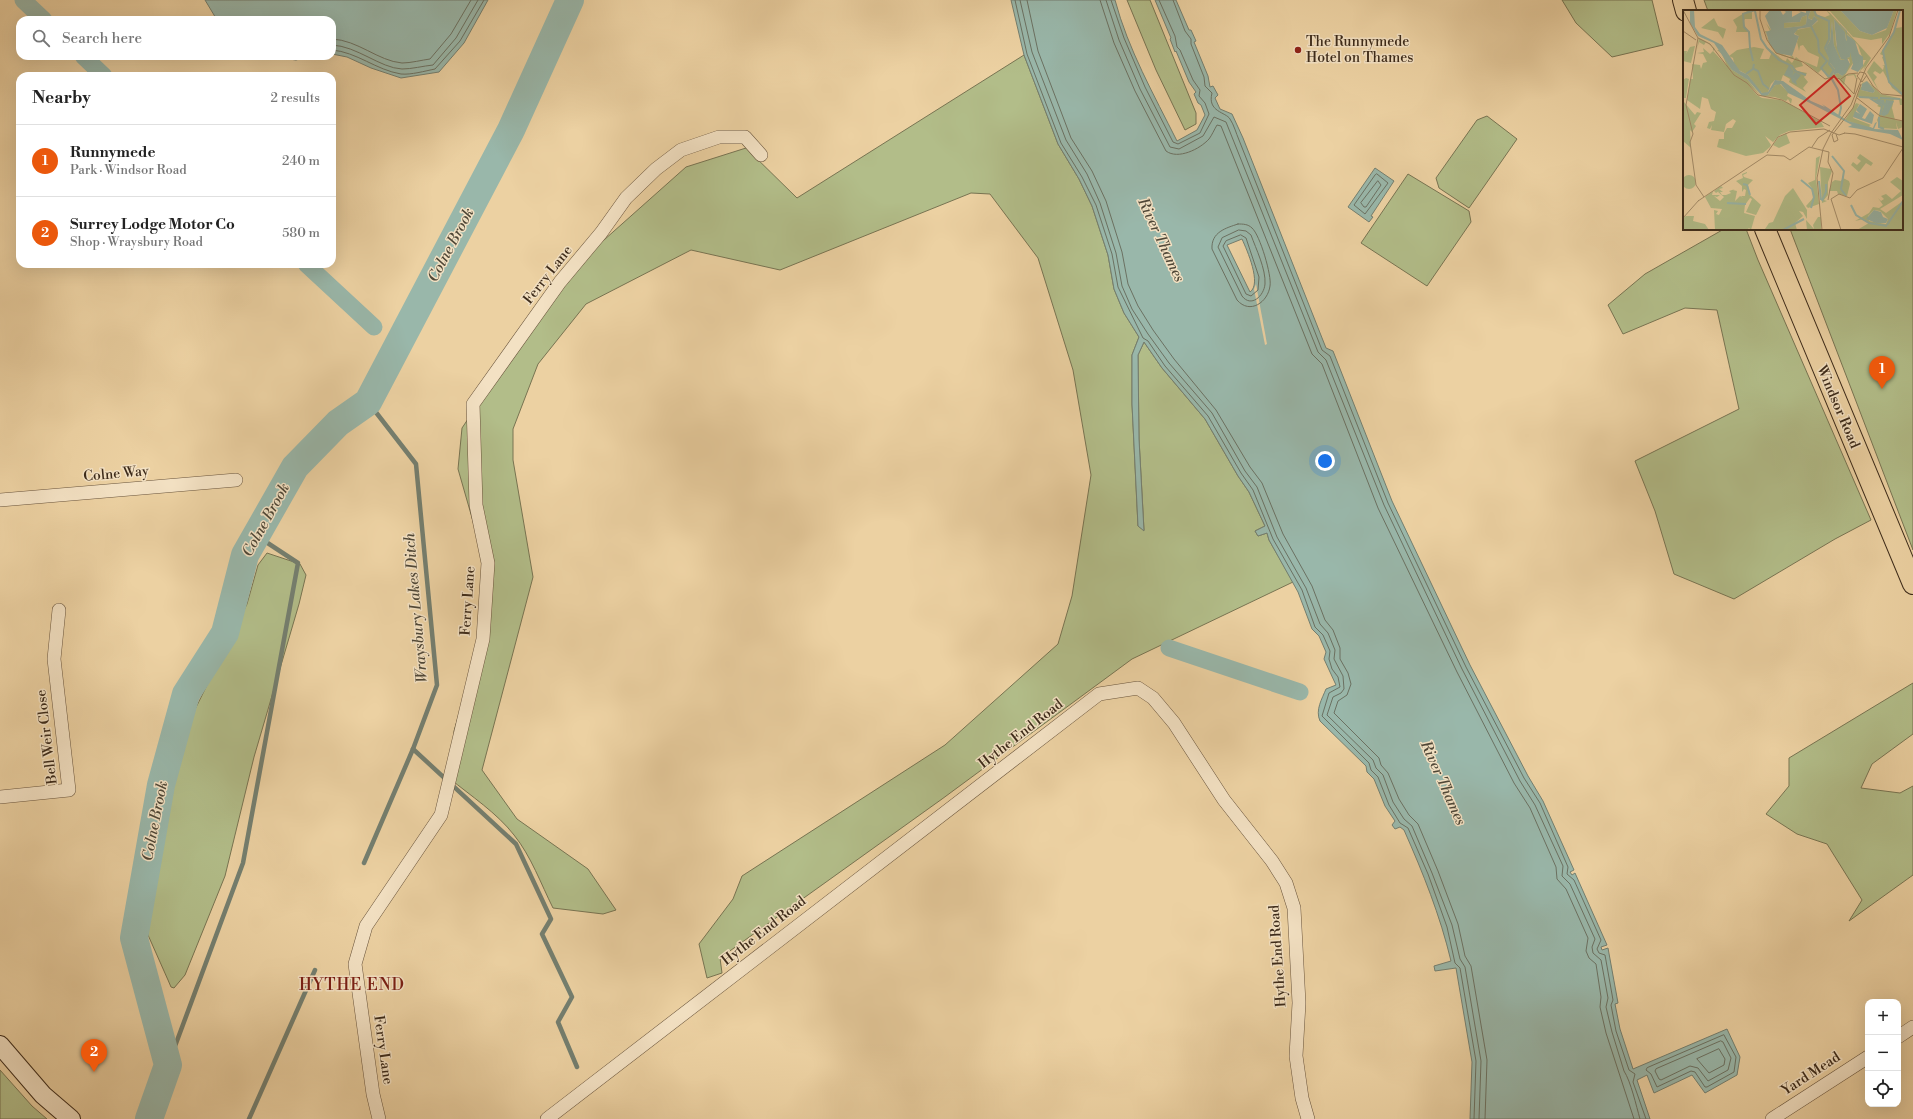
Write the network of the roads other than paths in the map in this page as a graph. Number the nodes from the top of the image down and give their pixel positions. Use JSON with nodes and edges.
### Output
{"nodes":[{"id":1,"x":1683,"y":0,"type":"edge"},
{"id":2,"x":1686,"y":10,"type":"edge"},
{"id":3,"x":761,"y":155,"type":"dead end"},
{"id":4,"x":1765,"y":230,"type":"edge"},
{"id":5,"x":236,"y":480,"type":"dead end"},
{"id":6,"x":0,"y":500,"type":"edge"},
{"id":7,"x":1913,"y":584,"type":"edge"},
{"id":8,"x":59,"y":610,"type":"dead end"},
{"id":9,"x":0,"y":797,"type":"edge"},
{"id":10,"x":1913,"y":1027,"type":"edge"},
{"id":11,"x":1901,"y":1035,"type":"edge"},
{"id":12,"x":0,"y":1045,"type":"edge"},
{"id":13,"x":1865,"y":1059,"type":"edge"},
{"id":14,"x":71,"y":1119,"type":"edge"},
{"id":15,"x":379,"y":1119,"type":"edge"},
{"id":16,"x":547,"y":1119,"type":"edge"},
{"id":17,"x":1308,"y":1119,"type":"edge"},
{"id":18,"x":1772,"y":1119,"type":"edge"}],
"edges":[{"from":1,"to":2,"type":"main road"},
{"from":3,"to":15,"type":"street","name":"Ferry Lane"},
{"from":4,"to":7,"type":"main road","name":"Windsor Road"},
{"from":5,"to":6,"type":"street","name":"Colne Way"},
{"from":8,"to":9,"type":"street","name":"Bell Weir Close"},
{"from":10,"to":11,"type":"street"},
{"from":12,"to":14,"type":"main road"},
{"from":13,"to":18,"type":"street","name":"Yard Mead"},
{"from":16,"to":17,"type":"street","name":"Hythe End Road"}]}
